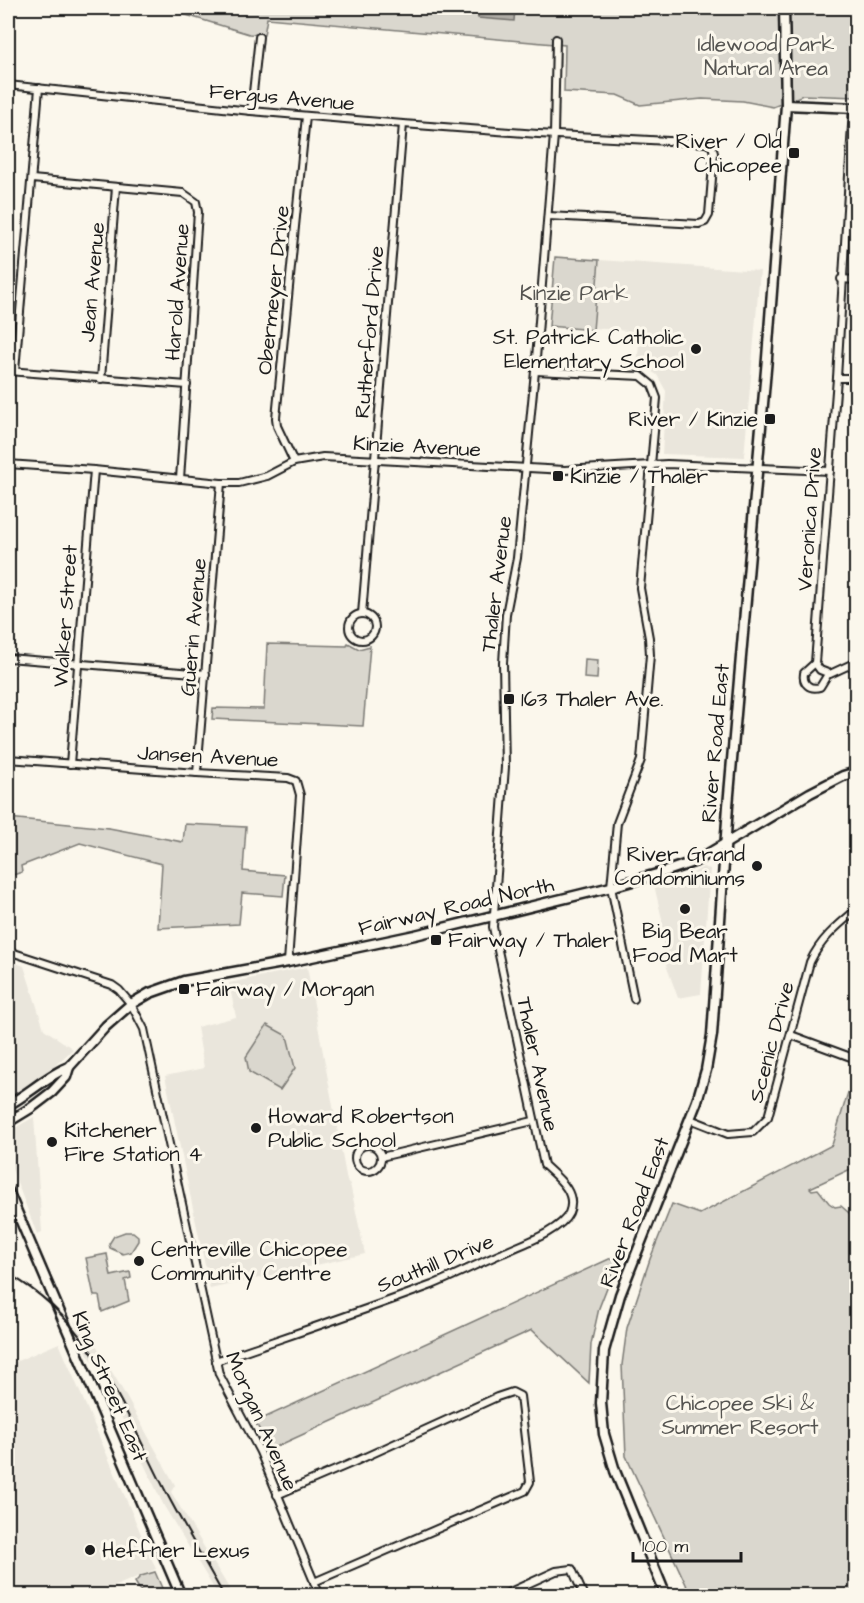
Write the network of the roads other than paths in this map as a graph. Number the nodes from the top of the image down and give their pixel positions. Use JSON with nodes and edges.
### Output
{"nodes":[{"id":1,"x":784,"y":8,"type":"edge"},
{"id":2,"x":259,"y":37,"type":"dead end"},
{"id":3,"x":556,"y":39,"type":"dead end"},
{"id":4,"x":8,"y":85,"type":"edge"},
{"id":5,"x":39,"y":88,"type":"junction"},
{"id":6,"x":786,"y":105,"type":"junction"},
{"id":7,"x":855,"y":108,"type":"edge"},
{"id":8,"x":251,"y":111,"type":"junction"},
{"id":9,"x":306,"y":116,"type":"junction"},
{"id":10,"x":403,"y":124,"type":"junction"},
{"id":11,"x":554,"y":135,"type":"junction"},
{"id":12,"x":32,"y":179,"type":"junction"},
{"id":13,"x":116,"y":187,"type":"junction"},
{"id":14,"x":548,"y":216,"type":"junction"},
{"id":15,"x":841,"y":279,"type":"junction"},
{"id":16,"x":856,"y":280,"type":"edge"},
{"id":17,"x":8,"y":371,"type":"edge"},
{"id":18,"x":15,"y":371,"type":"junction"},
{"id":19,"x":535,"y":371,"type":"junction"},
{"id":20,"x":837,"y":378,"type":"junction"},
{"id":21,"x":856,"y":378,"type":"edge"},
{"id":22,"x":101,"y":380,"type":"junction"},
{"id":23,"x":187,"y":385,"type":"junction"},
{"id":24,"x":374,"y":461,"type":"junction"},
{"id":25,"x":294,"y":462,"type":"junction"},
{"id":26,"x":8,"y":464,"type":"edge"},
{"id":27,"x":651,"y":465,"type":"junction"},
{"id":28,"x":525,"y":469,"type":"junction"},
{"id":29,"x":757,"y":469,"type":"junction"},
{"id":30,"x":94,"y":470,"type":"junction"},
{"id":31,"x":830,"y":471,"type":"junction"},
{"id":32,"x":180,"y":479,"type":"junction"},
{"id":33,"x":221,"y":483,"type":"junction"},
{"id":34,"x":362,"y":614,"type":"junction"},
{"id":35,"x":8,"y":658,"type":"edge"},
{"id":36,"x":856,"y":662,"type":"edge"},
{"id":37,"x":78,"y":663,"type":"junction"},
{"id":38,"x":815,"y":663,"type":"junction"},
{"id":39,"x":206,"y":674,"type":"junction"},
{"id":40,"x":828,"y":674,"type":"junction"},
{"id":41,"x":8,"y":759,"type":"edge"},
{"id":42,"x":70,"y":764,"type":"junction"},
{"id":43,"x":856,"y":772,"type":"edge"},
{"id":44,"x":197,"y":773,"type":"junction"},
{"id":45,"x":725,"y":842,"type":"junction"},
{"id":46,"x":611,"y":887,"type":"junction"},
{"id":47,"x":856,"y":910,"type":"edge"},
{"id":48,"x":493,"y":916,"type":"junction"},
{"id":49,"x":8,"y":951,"type":"edge"},
{"id":50,"x":288,"y":962,"type":"junction"},
{"id":51,"x":634,"y":999,"type":"dead end"},
{"id":52,"x":131,"y":1004,"type":"junction"},
{"id":53,"x":791,"y":1035,"type":"junction"},
{"id":54,"x":856,"y":1059,"type":"edge"},
{"id":55,"x":69,"y":1067,"type":"junction"},
{"id":56,"x":8,"y":1105,"type":"edge"},
{"id":57,"x":690,"y":1119,"type":"junction"},
{"id":58,"x":533,"y":1121,"type":"junction"},
{"id":59,"x":8,"y":1122,"type":"edge"},
{"id":60,"x":381,"y":1156,"type":"junction"},
{"id":61,"x":544,"y":1165,"type":"joint"},
{"id":62,"x":8,"y":1191,"type":"edge"},
{"id":63,"x":216,"y":1361,"type":"junction"},
{"id":64,"x":277,"y":1495,"type":"junction"},
{"id":65,"x":314,"y":1582,"type":"junction"},
{"id":66,"x":181,"y":1596,"type":"edge"},
{"id":67,"x":320,"y":1596,"type":"edge"},
{"id":68,"x":501,"y":1596,"type":"edge"},
{"id":69,"x":584,"y":1596,"type":"edge"},
{"id":70,"x":666,"y":1596,"type":"edge"}],
"edges":[{"from":1,"to":6,"type":"street","name":"River Road East"},
{"from":2,"to":8,"type":"street"},
{"from":3,"to":11,"type":"street","name":"Thaler Avenue"},
{"from":4,"to":5,"type":"street","name":"Fergus Avenue"},
{"from":5,"to":8,"type":"street","name":"Fergus Avenue"},
{"from":5,"to":12,"type":"street"},
{"from":6,"to":7,"type":"street"},
{"from":6,"to":29,"type":"street","name":"River Road East"},
{"from":7,"to":15,"type":"street","name":"Veronica Drive"},
{"from":8,"to":9,"type":"street","name":"Fergus Avenue"},
{"from":9,"to":10,"type":"street","name":"Fergus Avenue"},
{"from":9,"to":25,"type":"street","name":"Obermeyer Drive"},
{"from":10,"to":11,"type":"street","name":"Fergus Avenue"},
{"from":10,"to":24,"type":"street","name":"Rutherford Drive"},
{"from":11,"to":14,"type":"street","name":"Thaler Avenue"},
{"from":11,"to":14,"type":"street","name":"Fergus Avenue"},
{"from":12,"to":13,"type":"street","name":"Harold Avenue"},
{"from":12,"to":18,"type":"street"},
{"from":13,"to":22,"type":"street","name":"Jean Avenue"},
{"from":13,"to":23,"type":"street","name":"Harold Avenue"},
{"from":14,"to":19,"type":"street","name":"Thaler Avenue"},
{"from":15,"to":16,"type":"street"},
{"from":15,"to":20,"type":"street","name":"Veronica Drive"},
{"from":17,"to":18,"type":"street"},
{"from":18,"to":22,"type":"street"},
{"from":19,"to":27,"type":"street"},
{"from":19,"to":28,"type":"street","name":"Thaler Avenue"},
{"from":20,"to":21,"type":"street"},
{"from":20,"to":31,"type":"street","name":"Veronica Drive"},
{"from":22,"to":23,"type":"street"},
{"from":23,"to":32,"type":"street","name":"Harold Avenue"},
{"from":24,"to":25,"type":"street","name":"Kinzie Avenue"},
{"from":24,"to":28,"type":"street","name":"Kinzie Avenue"},
{"from":24,"to":34,"type":"street","name":"Rutherford Drive"},
{"from":25,"to":33,"type":"street","name":"Kinzie Avenue"},
{"from":26,"to":30,"type":"street","name":"Kinzie Avenue"},
{"from":27,"to":28,"type":"street","name":"Kinzie Avenue"},
{"from":27,"to":29,"type":"street","name":"Kinzie Avenue"},
{"from":27,"to":46,"type":"street"},
{"from":28,"to":48,"type":"street","name":"Thaler Avenue"},
{"from":29,"to":31,"type":"street","name":"Kinzie Avenue"},
{"from":29,"to":45,"type":"street","name":"River Road East"},
{"from":30,"to":32,"type":"street","name":"Kinzie Avenue"},
{"from":30,"to":37,"type":"street","name":"Walker Street"},
{"from":31,"to":38,"type":"street","name":"Veronica Drive"},
{"from":32,"to":33,"type":"street","name":"Kinzie Avenue"},
{"from":33,"to":39,"type":"street","name":"Guerin Avenue"},
{"from":34,"to":34,"type":"street","name":"Rutherford Drive"},
{"from":35,"to":37,"type":"street"},
{"from":36,"to":40,"type":"street","name":"Veronica Drive"},
{"from":37,"to":39,"type":"street"},
{"from":37,"to":42,"type":"street","name":"Walker Street"},
{"from":38,"to":40,"type":"street"},
{"from":38,"to":40,"type":"street","name":"Veronica Drive"},
{"from":39,"to":44,"type":"street","name":"Guerin Avenue"},
{"from":41,"to":42,"type":"street","name":"Jansen Avenue"},
{"from":42,"to":44,"type":"street","name":"Jansen Avenue"},
{"from":43,"to":45,"type":"street","name":"Fairway Road North"},
{"from":44,"to":50,"type":"street","name":"Jansen Avenue"},
{"from":45,"to":46,"type":"street","name":"Fairway Road North"},
{"from":45,"to":57,"type":"street","name":"River Road East"},
{"from":46,"to":48,"type":"street","name":"Fairway Road North"},
{"from":46,"to":51,"type":"street"},
{"from":47,"to":53,"type":"street","name":"Scenic Drive"},
{"from":48,"to":50,"type":"street","name":"Fairway Road North"},
{"from":48,"to":58,"type":"street","name":"Thaler Avenue"},
{"from":49,"to":52,"type":"street","name":"Morgan Avenue"},
{"from":50,"to":52,"type":"street","name":"Fairway Road North"},
{"from":52,"to":55,"type":"street","name":"Fairway Road North"},
{"from":52,"to":63,"type":"street","name":"Morgan Avenue"},
{"from":53,"to":54,"type":"street"},
{"from":53,"to":57,"type":"street","name":"Scenic Drive"},
{"from":55,"to":56,"type":"street","name":"Fairway Road North"},
{"from":55,"to":59,"type":"street","name":"Fairway Road North"},
{"from":57,"to":70,"type":"street","name":"River Road East"},
{"from":58,"to":60,"type":"street"},
{"from":58,"to":61,"type":"street","name":"Thaler Avenue"},
{"from":60,"to":60,"type":"street"},
{"from":61,"to":63,"type":"street","name":"Southill Drive"},
{"from":62,"to":66,"type":"street","name":"King Street East"},
{"from":63,"to":64,"type":"street","name":"Morgan Avenue"},
{"from":64,"to":65,"type":"street","name":"Morgan Avenue"},
{"from":64,"to":65,"type":"street"},
{"from":65,"to":67,"type":"street","name":"Morgan Avenue"},
{"from":68,"to":69,"type":"street"}]}
